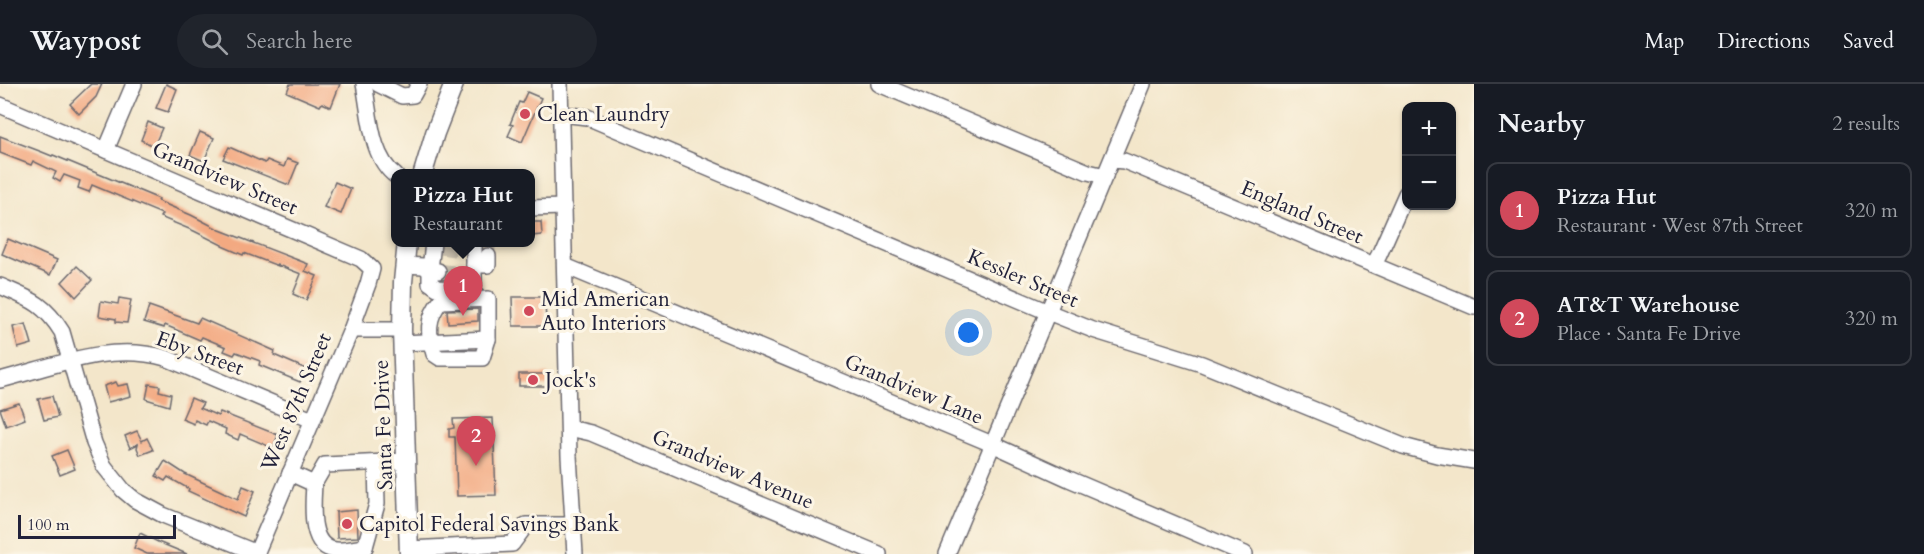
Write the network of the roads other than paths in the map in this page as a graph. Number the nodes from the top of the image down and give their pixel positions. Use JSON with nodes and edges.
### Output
{"nodes":[{"id":1,"x":134,"y":84,"type":"edge"},
{"id":2,"x":418,"y":84,"type":"edge"},
{"id":3,"x":454,"y":84,"type":"edge"},
{"id":4,"x":560,"y":84,"type":"edge"},
{"id":5,"x":879,"y":84,"type":"edge"},
{"id":6,"x":1143,"y":84,"type":"edge"},
{"id":7,"x":370,"y":85,"type":"edge"},
{"id":8,"x":0,"y":105,"type":"edge"},
{"id":9,"x":562,"y":114,"type":"junction"},
{"id":10,"x":106,"y":150,"type":"junction"},
{"id":11,"x":1112,"y":160,"type":"junction"},
{"id":12,"x":424,"y":169,"type":"edge"},
{"id":13,"x":391,"y":172,"type":"edge"},
{"id":14,"x":1105,"y":176,"type":"junction"},
{"id":15,"x":1402,"y":203,"type":"edge"},
{"id":16,"x":564,"y":207,"type":"junction"},
{"id":17,"x":535,"y":208,"type":"edge"},
{"id":18,"x":407,"y":247,"type":"edge"},
{"id":19,"x":435,"y":247,"type":"edge"},
{"id":20,"x":473,"y":259,"type":"tunnel mouth"},
{"id":21,"x":1374,"y":264,"type":"junction"},
{"id":22,"x":405,"y":265,"type":"junction"},
{"id":23,"x":566,"y":266,"type":"junction"},
{"id":24,"x":434,"y":270,"type":"junction"},
{"id":25,"x":0,"y":286,"type":"edge"},
{"id":26,"x":1474,"y":307,"type":"edge"},
{"id":27,"x":1048,"y":312,"type":"junction"},
{"id":28,"x":351,"y":330,"type":"junction"},
{"id":29,"x":402,"y":337,"type":"junction"},
{"id":30,"x":430,"y":342,"type":"junction"},
{"id":31,"x":71,"y":361,"type":"junction"},
{"id":32,"x":0,"y":380,"type":"edge"},
{"id":33,"x":312,"y":420,"type":"junction"},
{"id":34,"x":569,"y":428,"type":"junction"},
{"id":35,"x":992,"y":444,"type":"junction"},
{"id":36,"x":1474,"y":461,"type":"edge"},
{"id":37,"x":406,"y":462,"type":"junction"},
{"id":38,"x":376,"y":463,"type":"junction"},
{"id":39,"x":290,"y":473,"type":"junction"},
{"id":40,"x":314,"y":484,"type":"junction"},
{"id":41,"x":574,"y":525,"type":"junction"},
{"id":42,"x":367,"y":550,"type":"edge"},
{"id":43,"x":409,"y":551,"type":"edge"},
{"id":44,"x":256,"y":553,"type":"edge"},
{"id":45,"x":575,"y":554,"type":"edge"},
{"id":46,"x":879,"y":554,"type":"edge"},
{"id":47,"x":948,"y":554,"type":"edge"},
{"id":48,"x":1245,"y":554,"type":"edge"}],
"edges":[{"from":1,"to":10,"type":"street"},
{"from":2,"to":7,"type":"street"},
{"from":3,"to":12,"type":"main road"},
{"from":4,"to":9,"type":"street"},
{"from":5,"to":14,"type":"street"},
{"from":6,"to":11,"type":"street"},
{"from":7,"to":13,"type":"street"},
{"from":8,"to":10,"type":"street","name":"Grandview Street"},
{"from":9,"to":16,"type":"street"},
{"from":9,"to":27,"type":"street","name":"Kessler Street"},
{"from":10,"to":28,"type":"street","name":"Grandview Street"},
{"from":11,"to":14,"type":"street"},
{"from":11,"to":21,"type":"street","name":"England Street"},
{"from":14,"to":27,"type":"street"},
{"from":15,"to":21,"type":"street"},
{"from":16,"to":17,"type":"street"},
{"from":16,"to":23,"type":"street"},
{"from":18,"to":22,"type":"main road"},
{"from":19,"to":24,"type":"street"},
{"from":20,"to":24,"type":"street"},
{"from":21,"to":26,"type":"street","name":"England Street"},
{"from":22,"to":24,"type":"street"},
{"from":22,"to":29,"type":"main road"},
{"from":23,"to":34,"type":"street"},
{"from":23,"to":35,"type":"street","name":"Grandview Lane"},
{"from":25,"to":31,"type":"street"},
{"from":27,"to":35,"type":"street"},
{"from":27,"to":36,"type":"street","name":"Kessler Street"},
{"from":28,"to":29,"type":"street","name":"West 87th Street"},
{"from":28,"to":33,"type":"street","name":"West 87th Street"},
{"from":29,"to":30,"type":"street","name":"West 87th Street"},
{"from":29,"to":37,"type":"main road","name":"Santa Fe Drive"},
{"from":30,"to":30,"type":"street","name":"West 87th Street"},
{"from":31,"to":32,"type":"street","name":"Eby Street"},
{"from":31,"to":33,"type":"street","name":"Eby Street"},
{"from":31,"to":44,"type":"street"},
{"from":33,"to":39,"type":"street","name":"West 87th Street"},
{"from":34,"to":41,"type":"street"},
{"from":34,"to":46,"type":"street","name":"Grandview Avenue"},
{"from":35,"to":47,"type":"street"},
{"from":35,"to":48,"type":"street","name":"Grandview Lane"},
{"from":37,"to":38,"type":"street"},
{"from":37,"to":43,"type":"main road","name":"Santa Fe Drive"},
{"from":38,"to":40,"type":"street"},
{"from":38,"to":42,"type":"street"},
{"from":39,"to":40,"type":"street"},
{"from":39,"to":44,"type":"street","name":"West 87th Street"},
{"from":40,"to":42,"type":"street"},
{"from":41,"to":43,"type":"street"},
{"from":41,"to":45,"type":"street"}]}
